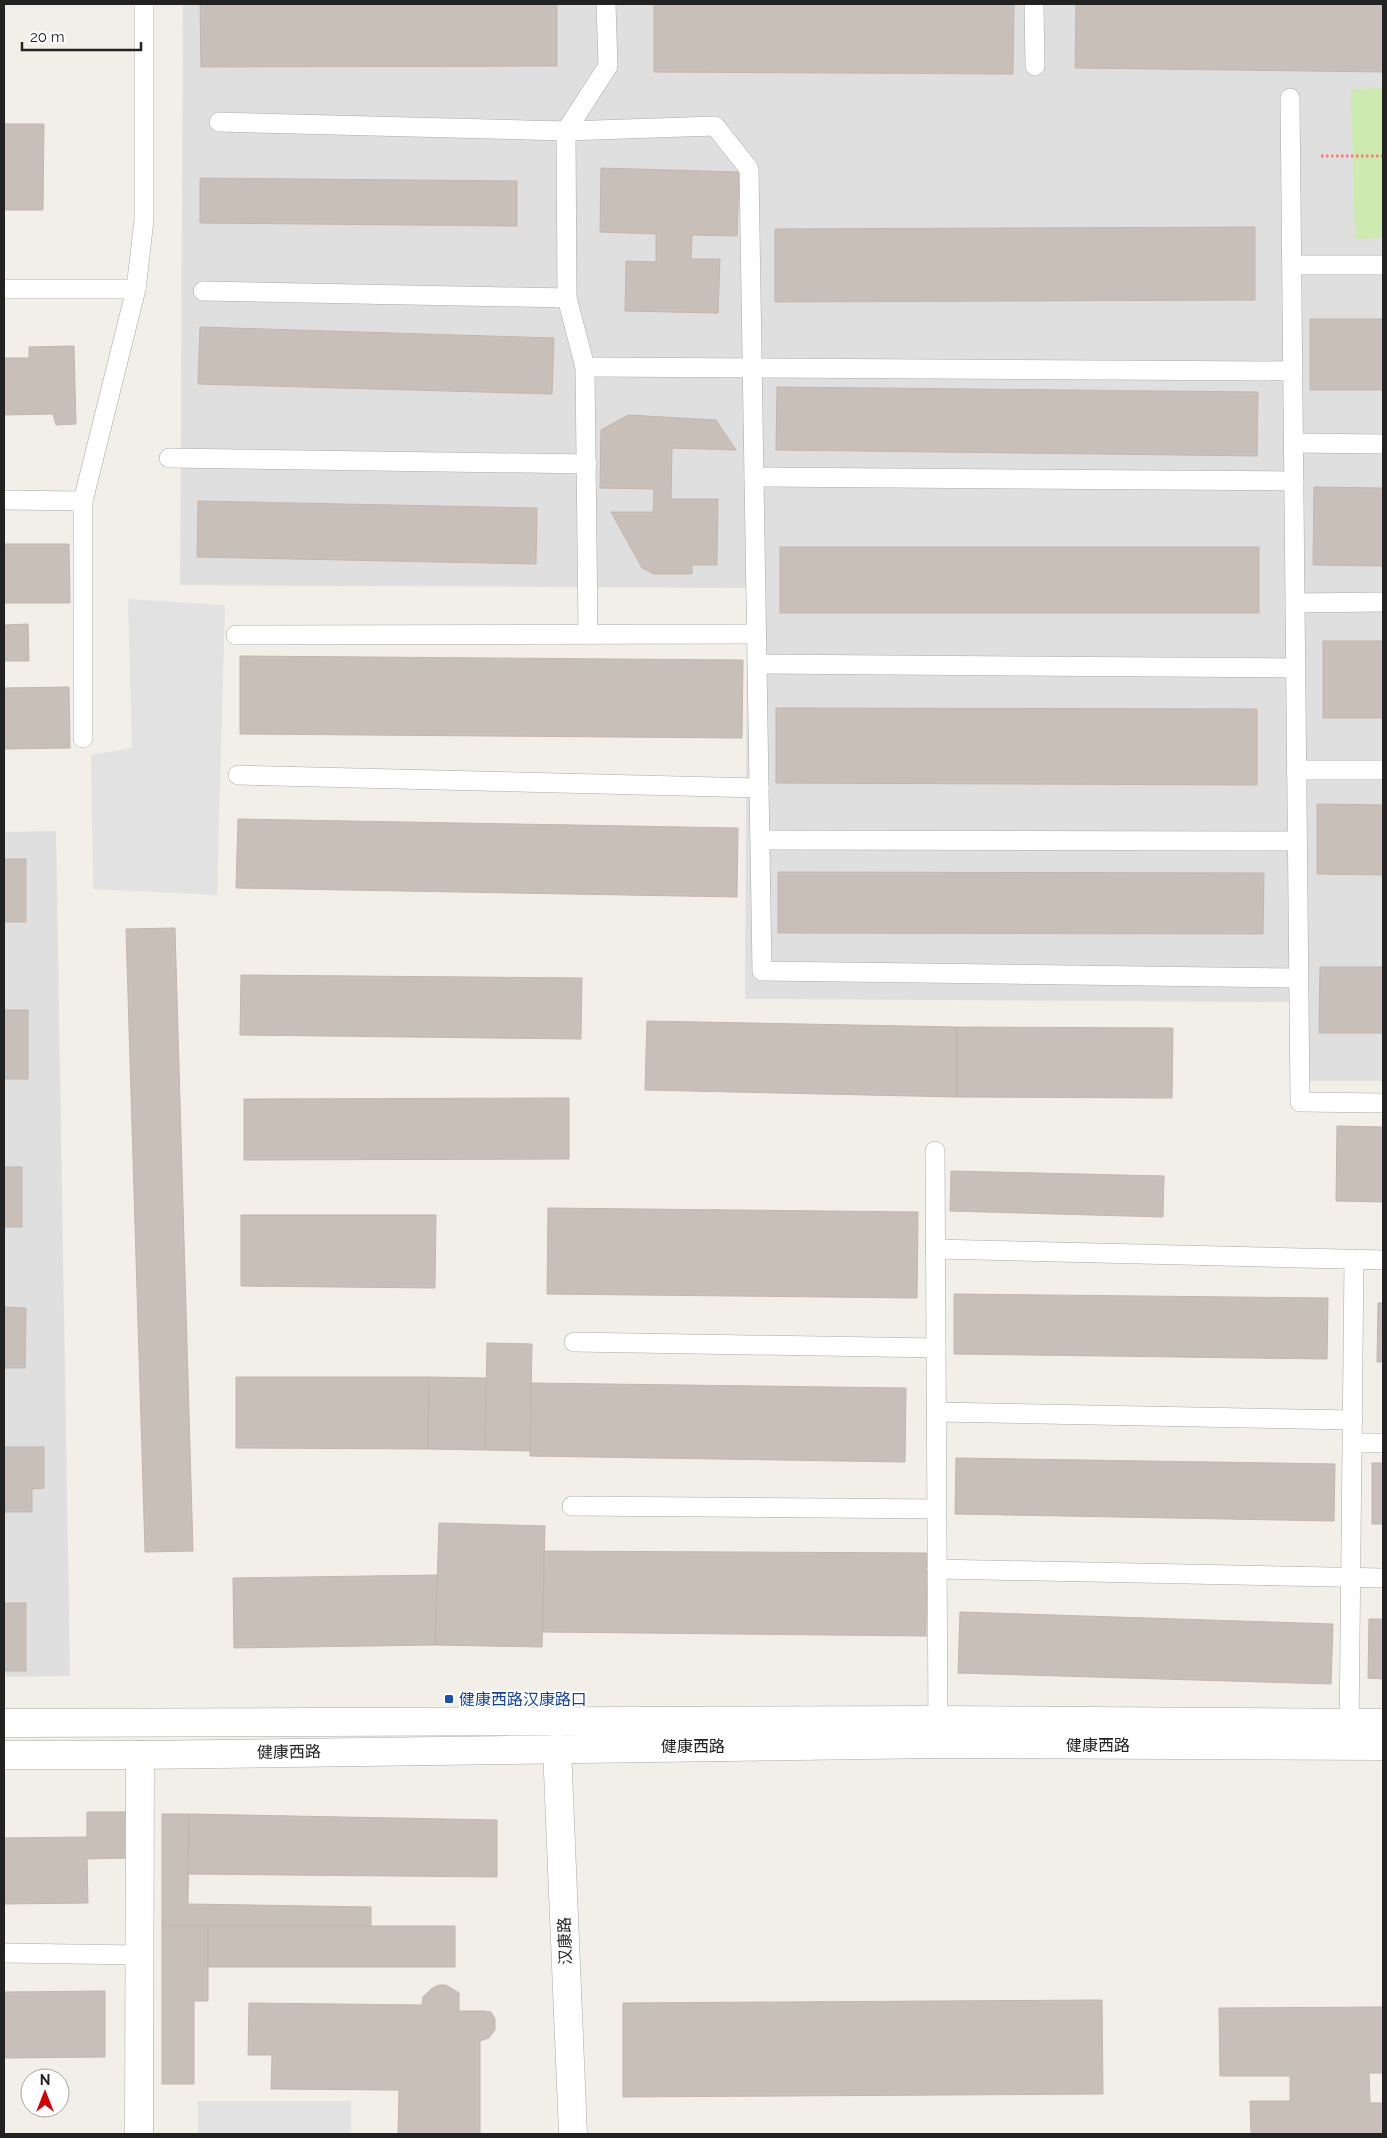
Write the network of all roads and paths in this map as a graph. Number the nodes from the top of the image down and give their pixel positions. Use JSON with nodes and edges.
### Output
{"nodes":[{"id":1,"x":144,"y":4,"type":"edge"},
{"id":2,"x":606,"y":4,"type":"edge"},
{"id":3,"x":1034,"y":4,"type":"edge"},
{"id":4,"x":1035,"y":66,"type":"dead end"},
{"id":5,"x":1290,"y":98,"type":"dead end"},
{"id":6,"x":219,"y":122,"type":"dead end"},
{"id":7,"x":566,"y":131,"type":"junction"},
{"id":8,"x":1290,"y":156,"type":"junction"},
{"id":9,"x":1383,"y":156,"type":"edge"},
{"id":10,"x":1292,"y":265,"type":"junction"},
{"id":11,"x":1383,"y":265,"type":"edge"},
{"id":12,"x":4,"y":289,"type":"edge"},
{"id":13,"x":136,"y":289,"type":"junction"},
{"id":14,"x":202,"y":291,"type":"dead end"},
{"id":15,"x":567,"y":298,"type":"junction"},
{"id":16,"x":585,"y":367,"type":"junction"},
{"id":17,"x":752,"y":368,"type":"junction"},
{"id":18,"x":1293,"y":371,"type":"junction"},
{"id":19,"x":1293,"y":443,"type":"junction"},
{"id":20,"x":1383,"y":444,"type":"edge"},
{"id":21,"x":169,"y":458,"type":"dead end"},
{"id":22,"x":587,"y":464,"type":"junction"},
{"id":23,"x":754,"y":477,"type":"junction"},
{"id":24,"x":1294,"y":481,"type":"junction"},
{"id":25,"x":4,"y":500,"type":"edge"},
{"id":26,"x":83,"y":500,"type":"junction"},
{"id":27,"x":1383,"y":602,"type":"edge"},
{"id":28,"x":1295,"y":603,"type":"junction"},
{"id":29,"x":588,"y":634,"type":"junction"},
{"id":30,"x":756,"y":634,"type":"junction"},
{"id":31,"x":236,"y":635,"type":"dead end"},
{"id":32,"x":757,"y":664,"type":"junction"},
{"id":33,"x":1295,"y":668,"type":"junction"},
{"id":34,"x":83,"y":738,"type":"dead end"},
{"id":35,"x":1296,"y":770,"type":"junction"},
{"id":36,"x":1383,"y":770,"type":"edge"},
{"id":37,"x":238,"y":775,"type":"dead end"},
{"id":38,"x":759,"y":788,"type":"junction"},
{"id":39,"x":760,"y":840,"type":"junction"},
{"id":40,"x":1297,"y":841,"type":"junction"},
{"id":41,"x":1298,"y":978,"type":"junction"},
{"id":42,"x":1383,"y":1102,"type":"edge"},
{"id":43,"x":934,"y":1151,"type":"dead end"},
{"id":44,"x":935,"y":1249,"type":"junction"},
{"id":45,"x":1354,"y":1260,"type":"junction"},
{"id":46,"x":1383,"y":1260,"type":"edge"},
{"id":47,"x":574,"y":1342,"type":"dead end"},
{"id":48,"x":936,"y":1348,"type":"junction"},
{"id":49,"x":936,"y":1412,"type":"junction"},
{"id":50,"x":1352,"y":1420,"type":"junction"},
{"id":51,"x":1352,"y":1443,"type":"junction"},
{"id":52,"x":1383,"y":1443,"type":"edge"},
{"id":53,"x":572,"y":1506,"type":"dead end"},
{"id":54,"x":937,"y":1509,"type":"junction"},
{"id":55,"x":937,"y":1569,"type":"junction"},
{"id":56,"x":1350,"y":1578,"type":"junction"},
{"id":57,"x":1383,"y":1578,"type":"edge"},
{"id":58,"x":4,"y":1723,"type":"edge"},
{"id":59,"x":1383,"y":1723,"type":"edge"},
{"id":60,"x":938,"y":1732,"type":"junction"},
{"id":61,"x":1349,"y":1734,"type":"junction"},
{"id":62,"x":1383,"y":1746,"type":"edge"},
{"id":63,"x":557,"y":1748,"type":"junction"},
{"id":64,"x":4,"y":1755,"type":"edge"},
{"id":65,"x":140,"y":1755,"type":"junction"},
{"id":66,"x":4,"y":1953,"type":"edge"},
{"id":67,"x":139,"y":1955,"type":"junction"},
{"id":68,"x":139,"y":2134,"type":"edge"},
{"id":69,"x":572,"y":2134,"type":"edge"}],
"edges":[{"from":1,"to":13,"type":"lane"},
{"from":2,"to":7,"type":"lane"},
{"from":3,"to":4,"type":"lane"},
{"from":5,"to":8,"type":"lane"},
{"from":6,"to":7,"type":"lane"},
{"from":7,"to":15,"type":"lane"},
{"from":7,"to":17,"type":"lane"},
{"from":8,"to":9,"type":"path"},
{"from":8,"to":10,"type":"lane"},
{"from":10,"to":11,"type":"lane"},
{"from":10,"to":18,"type":"lane"},
{"from":12,"to":13,"type":"lane"},
{"from":13,"to":26,"type":"lane"},
{"from":14,"to":15,"type":"lane"},
{"from":15,"to":16,"type":"lane"},
{"from":16,"to":17,"type":"lane"},
{"from":16,"to":22,"type":"lane"},
{"from":17,"to":18,"type":"lane"},
{"from":17,"to":23,"type":"lane"},
{"from":18,"to":19,"type":"lane"},
{"from":19,"to":20,"type":"lane"},
{"from":19,"to":24,"type":"lane"},
{"from":21,"to":22,"type":"lane"},
{"from":22,"to":29,"type":"lane"},
{"from":23,"to":24,"type":"lane"},
{"from":23,"to":30,"type":"lane"},
{"from":24,"to":28,"type":"lane"},
{"from":25,"to":26,"type":"lane"},
{"from":26,"to":34,"type":"lane"},
{"from":27,"to":28,"type":"lane"},
{"from":28,"to":33,"type":"lane"},
{"from":29,"to":30,"type":"lane"},
{"from":29,"to":31,"type":"lane"},
{"from":30,"to":32,"type":"lane"},
{"from":32,"to":33,"type":"lane"},
{"from":32,"to":38,"type":"lane"},
{"from":33,"to":35,"type":"lane"},
{"from":35,"to":36,"type":"lane"},
{"from":35,"to":40,"type":"lane"},
{"from":37,"to":38,"type":"lane"},
{"from":38,"to":39,"type":"lane"},
{"from":39,"to":40,"type":"lane"},
{"from":39,"to":41,"type":"lane"},
{"from":40,"to":41,"type":"lane"},
{"from":41,"to":42,"type":"lane"},
{"from":43,"to":44,"type":"lane"},
{"from":44,"to":45,"type":"lane"},
{"from":44,"to":48,"type":"lane"},
{"from":45,"to":46,"type":"lane"},
{"from":45,"to":50,"type":"lane"},
{"from":47,"to":48,"type":"lane"},
{"from":48,"to":49,"type":"lane"},
{"from":49,"to":50,"type":"lane"},
{"from":49,"to":54,"type":"lane"},
{"from":50,"to":51,"type":"lane"},
{"from":51,"to":52,"type":"lane"},
{"from":51,"to":56,"type":"lane"},
{"from":53,"to":54,"type":"lane"},
{"from":54,"to":55,"type":"lane"},
{"from":55,"to":56,"type":"lane"},
{"from":55,"to":60,"type":"lane"},
{"from":56,"to":57,"type":"lane"},
{"from":56,"to":61,"type":"lane"},
{"from":58,"to":60,"type":"street","name":"健康西路"},
{"from":59,"to":61,"type":"street","name":"健康西路"},
{"from":60,"to":61,"type":"street","name":"健康西路"},
{"from":60,"to":63,"type":"street","name":"健康西路"},
{"from":61,"to":62,"type":"street","name":"健康西路"},
{"from":63,"to":65,"type":"street","name":"健康西路"},
{"from":63,"to":69,"type":"street","name":"汉康路"},
{"from":64,"to":65,"type":"street","name":"健康西路"},
{"from":65,"to":67,"type":"street"},
{"from":66,"to":67,"type":"lane"},
{"from":67,"to":68,"type":"street"}]}
